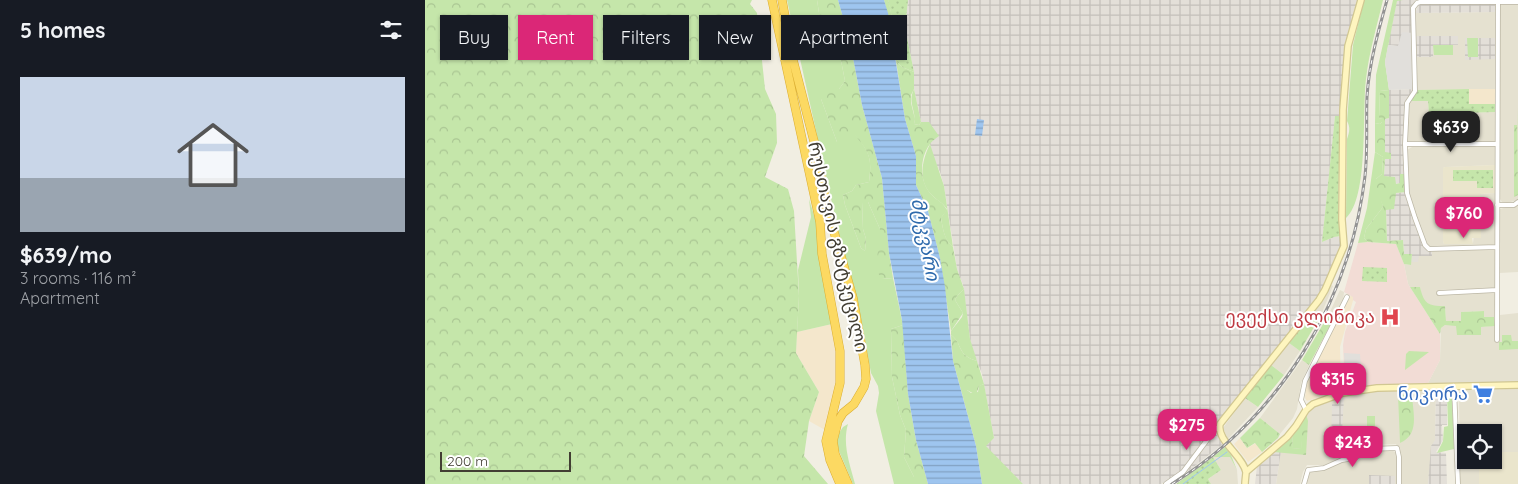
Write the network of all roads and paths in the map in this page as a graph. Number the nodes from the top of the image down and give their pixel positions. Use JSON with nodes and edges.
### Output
{"nodes":[{"id":1,"x":772,"y":0,"type":"edge"},
{"id":2,"x":782,"y":0,"type":"edge"},
{"id":3,"x":1361,"y":0,"type":"edge"},
{"id":4,"x":1498,"y":1,"type":"edge"},
{"id":5,"x":1518,"y":2,"type":"edge"},
{"id":6,"x":1405,"y":144,"type":"junction"},
{"id":7,"x":1497,"y":144,"type":"junction"},
{"id":8,"x":1518,"y":202,"type":"edge"},
{"id":9,"x":1497,"y":206,"type":"junction"},
{"id":10,"x":1497,"y":247,"type":"junction"},
{"id":11,"x":1497,"y":290,"type":"junction"},
{"id":12,"x":1439,"y":293,"type":"dead end"},
{"id":13,"x":1347,"y":297,"type":"dead end"},
{"id":14,"x":1497,"y":340,"type":"dead end"},
{"id":15,"x":1518,"y":384,"type":"edge"},
{"id":16,"x":1453,"y":387,"type":"junction"},
{"id":17,"x":1306,"y":410,"type":"junction"},
{"id":18,"x":1219,"y":429,"type":"junction"},
{"id":19,"x":1246,"y":472,"type":"junction"},
{"id":20,"x":840,"y":484,"type":"edge"},
{"id":21,"x":848,"y":484,"type":"edge"},
{"id":22,"x":1167,"y":484,"type":"edge"},
{"id":23,"x":1245,"y":484,"type":"edge"},
{"id":24,"x":1304,"y":484,"type":"edge"},
{"id":25,"x":1399,"y":484,"type":"edge"},
{"id":26,"x":1458,"y":484,"type":"edge"}],
"edges":[{"from":1,"to":20,"type":"highway","name":"რუსთავის გზატკეცილი"},
{"from":2,"to":21,"type":"highway","name":"რუსთავის გზატკეცილი"},
{"from":3,"to":18,"type":"main road"},
{"from":4,"to":5,"type":"street"},
{"from":4,"to":6,"type":"street"},
{"from":4,"to":7,"type":"street"},
{"from":6,"to":7,"type":"street"},
{"from":6,"to":10,"type":"street"},
{"from":7,"to":9,"type":"street"},
{"from":8,"to":9,"type":"street"},
{"from":9,"to":10,"type":"street"},
{"from":10,"to":11,"type":"street"},
{"from":11,"to":12,"type":"street"},
{"from":11,"to":14,"type":"street"},
{"from":13,"to":17,"type":"street"},
{"from":15,"to":16,"type":"main road"},
{"from":16,"to":17,"type":"main road"},
{"from":16,"to":26,"type":"street"},
{"from":17,"to":19,"type":"main road"},
{"from":18,"to":19,"type":"main road"},
{"from":18,"to":22,"type":"street"},
{"from":19,"to":23,"type":"main road"},
{"from":24,"to":25,"type":"street"}]}
